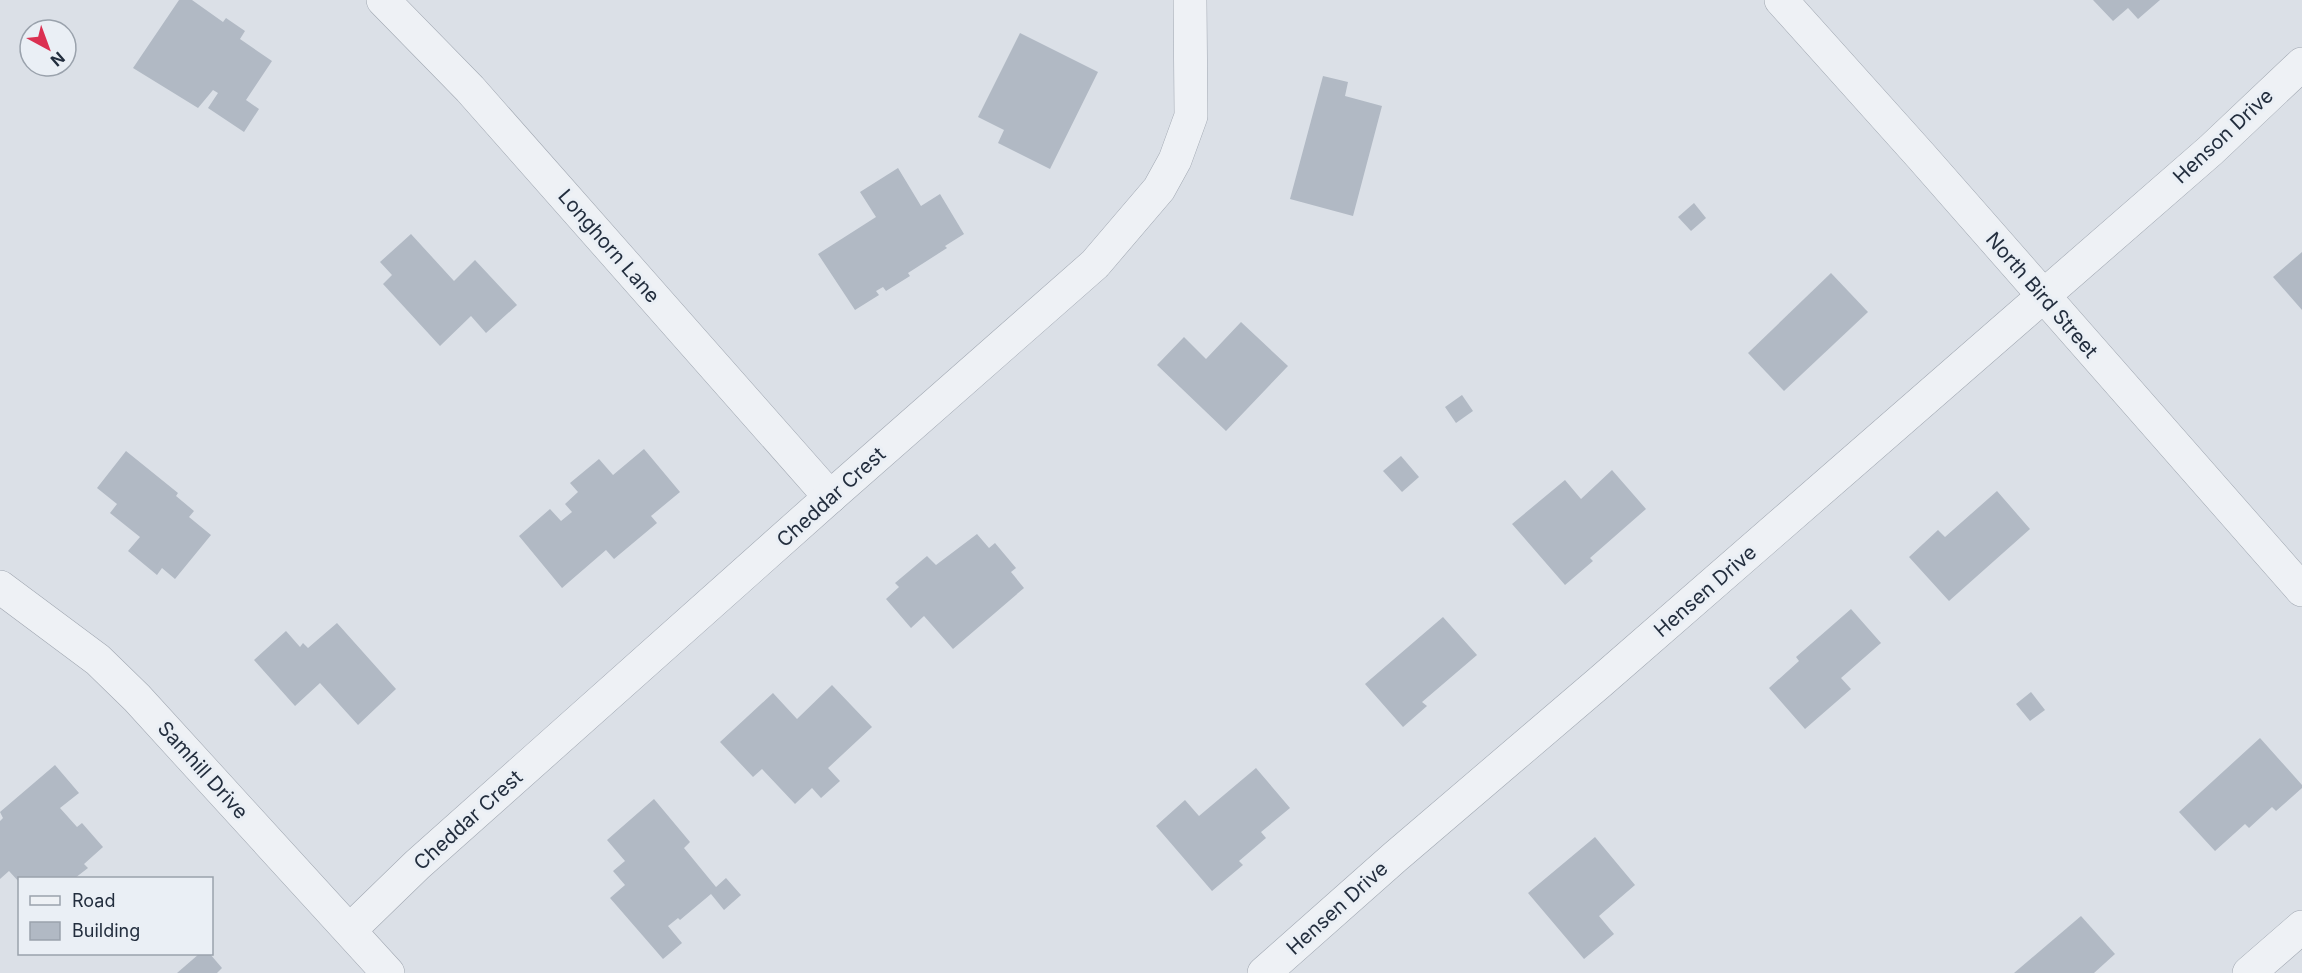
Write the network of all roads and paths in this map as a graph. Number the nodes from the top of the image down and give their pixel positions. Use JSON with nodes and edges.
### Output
{"nodes":[{"id":1,"x":383,"y":0,"type":"edge"},
{"id":2,"x":1190,"y":0,"type":"edge"},
{"id":3,"x":1780,"y":0,"type":"edge"},
{"id":4,"x":2302,"y":64,"type":"edge"},
{"id":5,"x":2144,"y":207,"type":"joint"},
{"id":6,"x":2042,"y":296,"type":"junction"},
{"id":7,"x":830,"y":497,"type":"junction"},
{"id":8,"x":0,"y":587,"type":"edge"},
{"id":9,"x":2302,"y":590,"type":"edge"},
{"id":10,"x":2302,"y":927,"type":"edge"},
{"id":11,"x":350,"y":930,"type":"junction"},
{"id":12,"x":388,"y":973,"type":"edge"},
{"id":13,"x":1264,"y":973,"type":"edge"},
{"id":14,"x":2249,"y":973,"type":"edge"}],
"edges":[{"from":1,"to":7,"type":"street","name":"Longhorn Lane"},
{"from":2,"to":7,"type":"street","name":"Cheddar Crest"},
{"from":3,"to":6,"type":"street","name":"North Bird Street"},
{"from":4,"to":5,"type":"street","name":"Henson Drive"},
{"from":5,"to":6,"type":"street","name":"Hensen Drive"},
{"from":6,"to":9,"type":"street","name":"North Bird Street"},
{"from":6,"to":13,"type":"street","name":"Hensen Drive"},
{"from":7,"to":11,"type":"street","name":"Cheddar Crest"},
{"from":8,"to":11,"type":"street","name":"Samhill Drive"},
{"from":10,"to":14,"type":"street"},
{"from":11,"to":12,"type":"street","name":"Samhill Drive"}]}
